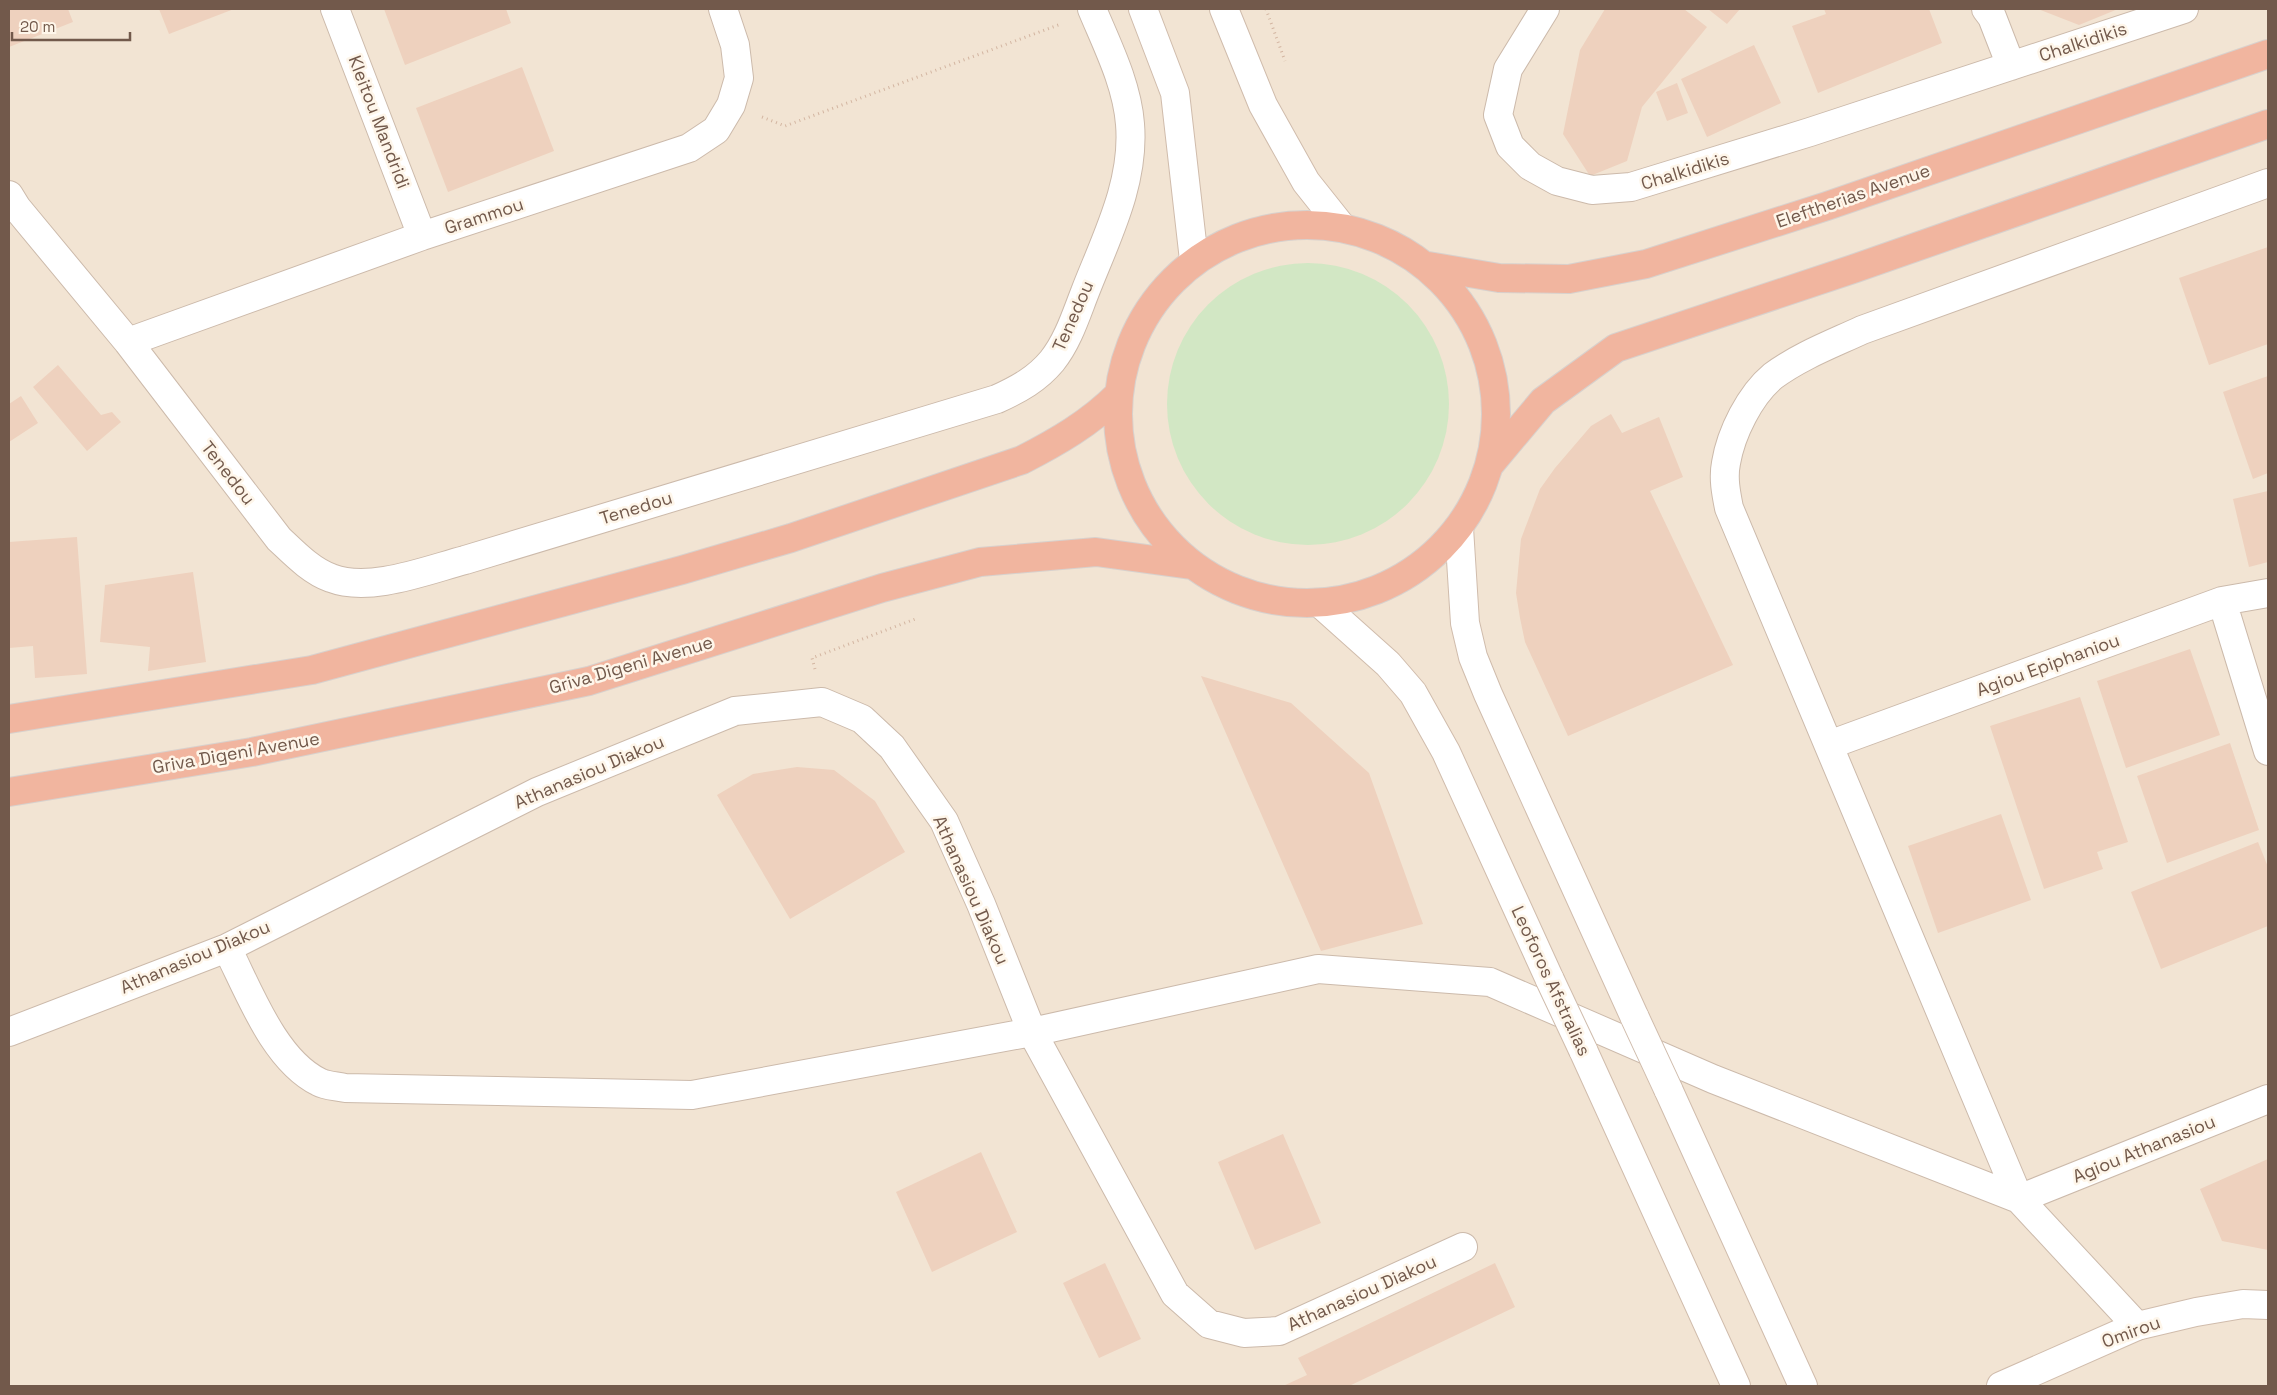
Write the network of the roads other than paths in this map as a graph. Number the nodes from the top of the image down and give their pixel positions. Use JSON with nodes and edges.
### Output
{"nodes":[{"id":1,"x":335,"y":9,"type":"edge"},
{"id":2,"x":723,"y":9,"type":"edge"},
{"id":3,"x":1143,"y":9,"type":"edge"},
{"id":4,"x":1224,"y":9,"type":"edge"},
{"id":5,"x":1545,"y":9,"type":"edge"},
{"id":6,"x":1986,"y":9,"type":"edge"},
{"id":7,"x":2184,"y":9,"type":"edge"},
{"id":8,"x":1093,"y":10,"type":"edge"},
{"id":9,"x":2268,"y":54,"type":"edge"},
{"id":10,"x":2011,"y":66,"type":"junction"},
{"id":11,"x":2268,"y":124,"type":"edge"},
{"id":12,"x":2268,"y":183,"type":"edge"},
{"id":13,"x":9,"y":195,"type":"edge"},
{"id":14,"x":1341,"y":226,"type":"junction"},
{"id":15,"x":422,"y":236,"type":"junction"},
{"id":16,"x":1194,"y":260,"type":"junction"},
{"id":17,"x":1428,"y":266,"type":"junction"},
{"id":18,"x":128,"y":342,"type":"junction"},
{"id":19,"x":1118,"y":395,"type":"junction"},
{"id":20,"x":1491,"y":463,"type":"junction"},
{"id":21,"x":1459,"y":528,"type":"junction"},
{"id":22,"x":1191,"y":565,"type":"junction"},
{"id":23,"x":2268,"y":594,"type":"edge"},
{"id":24,"x":2222,"y":600,"type":"junction"},
{"id":25,"x":1322,"y":606,"type":"junction"},
{"id":26,"x":9,"y":719,"type":"edge"},
{"id":27,"x":1829,"y":745,"type":"junction"},
{"id":28,"x":2268,"y":751,"type":"edge"},
{"id":29,"x":9,"y":792,"type":"edge"},
{"id":30,"x":227,"y":948,"type":"junction"},
{"id":31,"x":9,"y":1032,"type":"edge"},
{"id":32,"x":1032,"y":1032,"type":"junction"},
{"id":33,"x":2268,"y":1098,"type":"edge"},
{"id":34,"x":2019,"y":1199,"type":"junction"},
{"id":35,"x":1463,"y":1247,"type":"dead end"},
{"id":36,"x":2268,"y":1305,"type":"edge"},
{"id":37,"x":2137,"y":1326,"type":"junction"},
{"id":38,"x":1736,"y":1386,"type":"edge"},
{"id":39,"x":1803,"y":1386,"type":"edge"},
{"id":40,"x":2001,"y":1386,"type":"edge"}],
"edges":[{"from":1,"to":15,"type":"street","name":"Kleitou Mandridi"},
{"from":2,"to":15,"type":"street","name":"Grammou"},
{"from":3,"to":16,"type":"street"},
{"from":4,"to":14,"type":"street"},
{"from":5,"to":10,"type":"street","name":"Chalkidikis"},
{"from":6,"to":10,"type":"street"},
{"from":7,"to":10,"type":"street","name":"Chalkidikis"},
{"from":8,"to":18,"type":"street","name":"Tenedou"},
{"from":9,"to":17,"type":"highway","name":"Eleftherias Avenue"},
{"from":11,"to":20,"type":"highway"},
{"from":12,"to":27,"type":"street"},
{"from":13,"to":18,"type":"street","name":"Tenedou"},
{"from":14,"to":16,"type":"highway"},
{"from":14,"to":17,"type":"highway"},
{"from":15,"to":18,"type":"street","name":"Grammou"},
{"from":16,"to":19,"type":"highway"},
{"from":17,"to":20,"type":"highway"},
{"from":19,"to":22,"type":"highway"},
{"from":19,"to":26,"type":"highway"},
{"from":20,"to":21,"type":"highway"},
{"from":21,"to":25,"type":"highway"},
{"from":21,"to":39,"type":"street","bridge":true},
{"from":22,"to":25,"type":"highway"},
{"from":22,"to":29,"type":"highway","name":"Griva Digeni Avenue"},
{"from":23,"to":24,"type":"street","name":"Agiou Epiphaniou"},
{"from":24,"to":27,"type":"street","name":"Agiou Epiphaniou"},
{"from":24,"to":28,"type":"street"},
{"from":25,"to":38,"type":"street","name":"Leoforos Afstralias","bridge":true},
{"from":27,"to":34,"type":"street"},
{"from":30,"to":31,"type":"street","name":"Athanasiou Diakou"},
{"from":30,"to":32,"type":"street"},
{"from":30,"to":32,"type":"street","name":"Athanasiou Diakou"},
{"from":32,"to":34,"type":"street"},
{"from":32,"to":35,"type":"street","name":"Athanasiou Diakou"},
{"from":33,"to":34,"type":"street","name":"Agiou Athanasiou"},
{"from":34,"to":37,"type":"street"},
{"from":36,"to":37,"type":"street","name":"Omirou"},
{"from":37,"to":40,"type":"street","name":"Omirou"}]}
